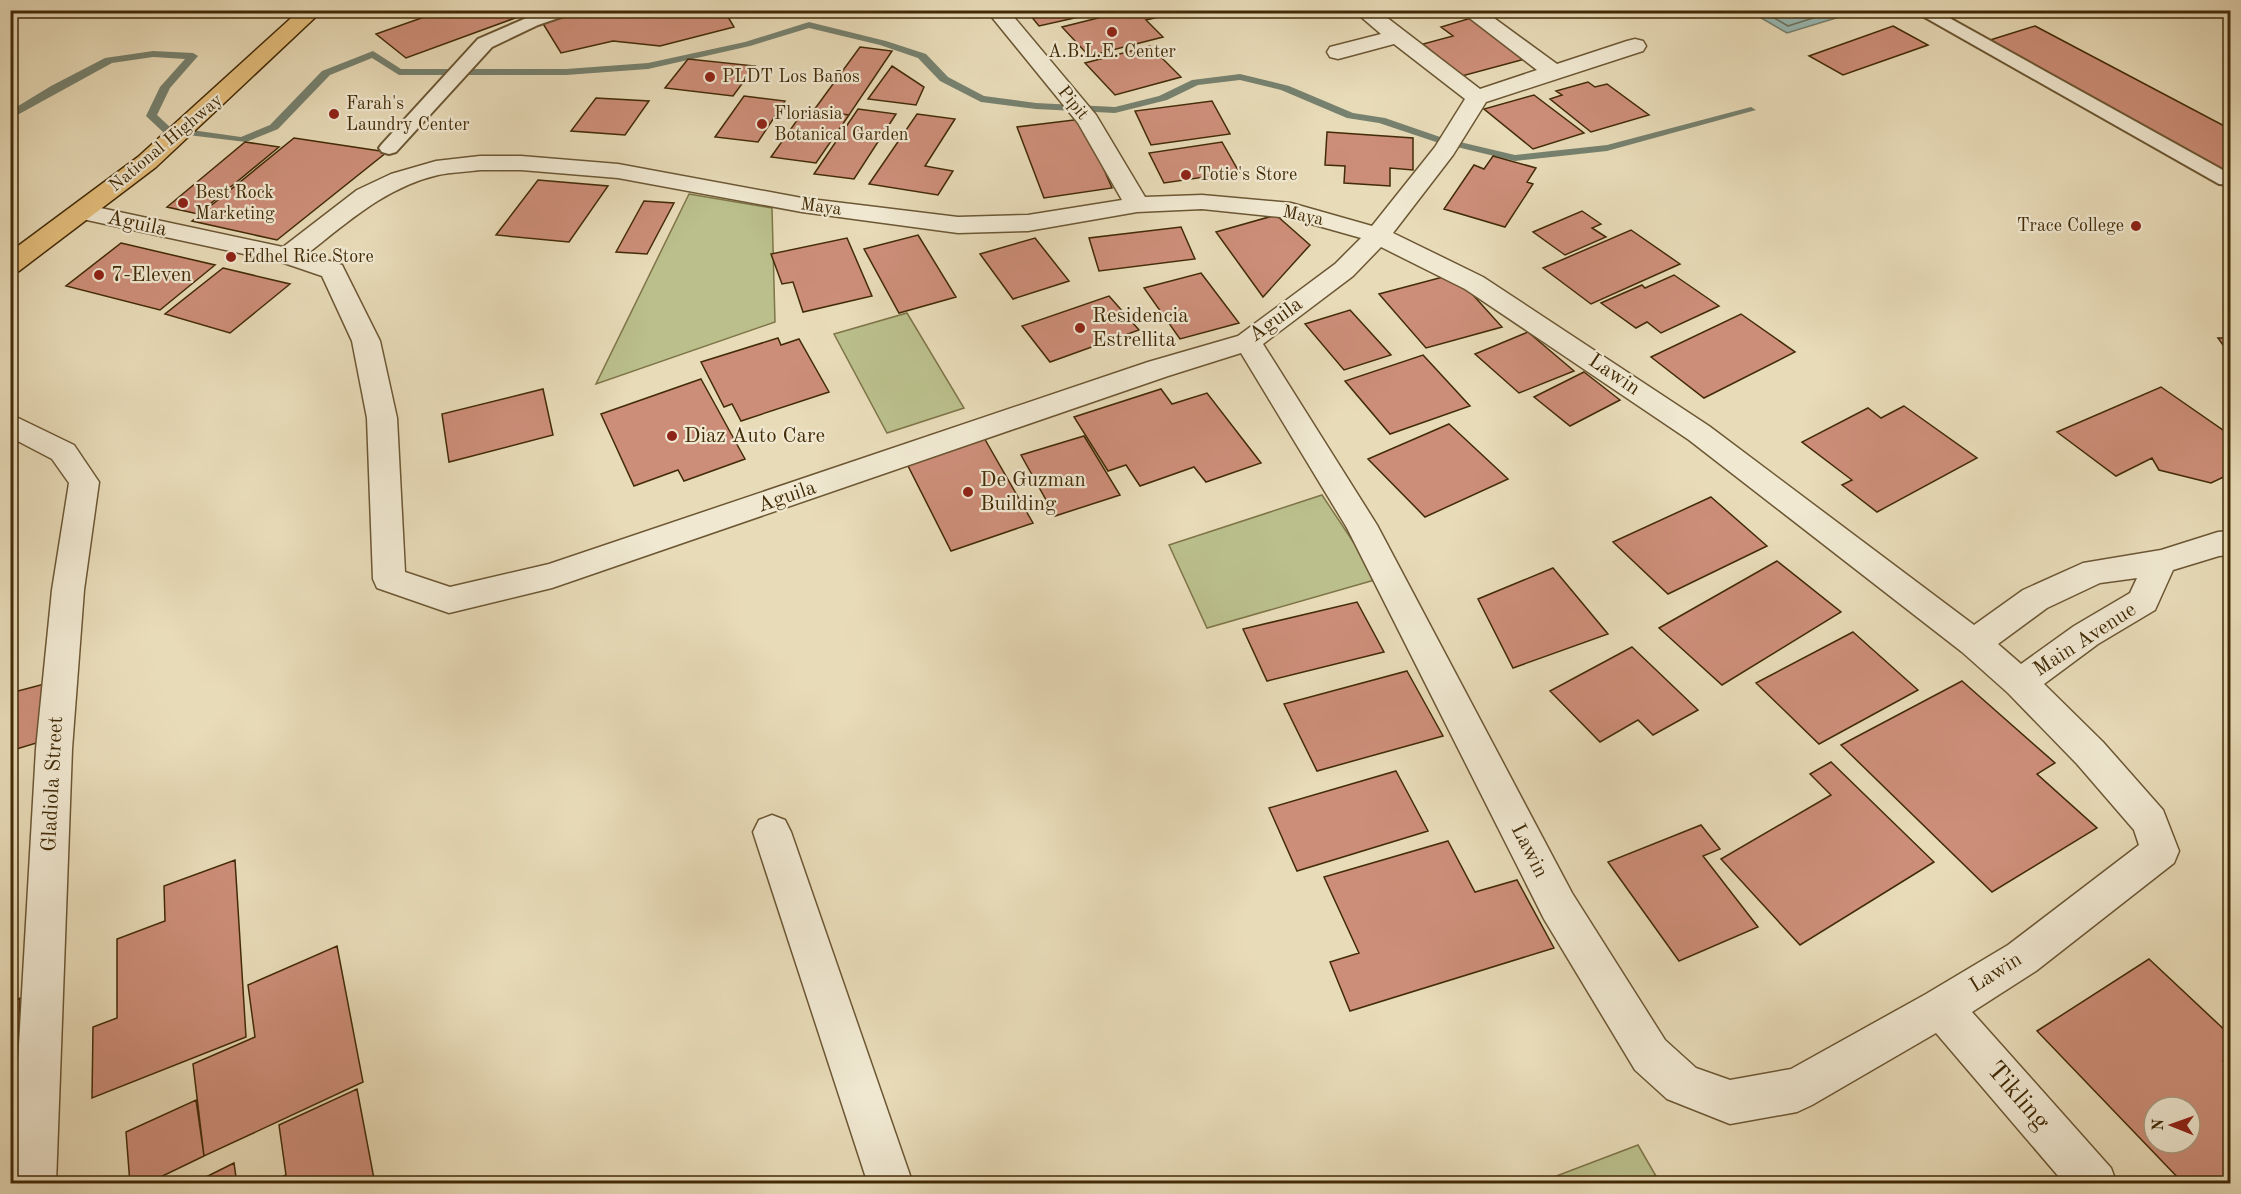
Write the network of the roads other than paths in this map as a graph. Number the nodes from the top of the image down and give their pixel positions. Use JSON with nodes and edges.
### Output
{"nodes":[{"id":1,"x":314,"y":10,"type":"edge"},
{"id":2,"x":564,"y":10,"type":"edge"},
{"id":3,"x":996,"y":10,"type":"edge"},
{"id":4,"x":1363,"y":10,"type":"edge"},
{"id":5,"x":1469,"y":10,"type":"edge"},
{"id":6,"x":1921,"y":10,"type":"edge"},
{"id":7,"x":1396,"y":37,"type":"junction"},
{"id":8,"x":1635,"y":46,"type":"dead end"},
{"id":9,"x":1338,"y":52,"type":"dead end"},
{"id":10,"x":1554,"y":72,"type":"junction"},
{"id":11,"x":1478,"y":97,"type":"junction"},
{"id":12,"x":389,"y":148,"type":"dead end"},
{"id":13,"x":2226,"y":180,"type":"dead end"},
{"id":14,"x":1137,"y":205,"type":"junction"},
{"id":15,"x":82,"y":212,"type":"junction"},
{"id":16,"x":1378,"y":235,"type":"junction"},
{"id":17,"x":288,"y":256,"type":"junction"},
{"id":18,"x":10,"y":265,"type":"edge"},
{"id":19,"x":1248,"y":342,"type":"junction"},
{"id":20,"x":10,"y":424,"type":"edge"},
{"id":21,"x":2230,"y":543,"type":"edge"},
{"id":22,"x":2162,"y":561,"type":"junction"},
{"id":23,"x":1974,"y":643,"type":"junction"},
{"id":24,"x":2020,"y":683,"type":"junction"},
{"id":25,"x":772,"y":832,"type":"dead end"},
{"id":26,"x":1941,"y":1008,"type":"junction"},
{"id":27,"x":25,"y":1179,"type":"edge"},
{"id":28,"x":891,"y":1184,"type":"edge"},
{"id":29,"x":2095,"y":1184,"type":"edge"}],
"edges":[{"from":1,"to":15,"type":"main road","name":"National Highway"},
{"from":2,"to":12,"type":"lane"},
{"from":3,"to":14,"type":"street","name":"Pipit"},
{"from":4,"to":7,"type":"street"},
{"from":5,"to":10,"type":"street"},
{"from":6,"to":13,"type":"lane"},
{"from":7,"to":9,"type":"street"},
{"from":7,"to":11,"type":"street"},
{"from":8,"to":10,"type":"street"},
{"from":10,"to":11,"type":"street"},
{"from":11,"to":16,"type":"street","name":"Aguila"},
{"from":14,"to":16,"type":"street","name":"Maya"},
{"from":14,"to":17,"type":"street","name":"Maya"},
{"from":15,"to":17,"type":"street","name":"Aguila"},
{"from":15,"to":18,"type":"main road","name":"National Highway"},
{"from":16,"to":19,"type":"street","name":"Aguila"},
{"from":16,"to":23,"type":"street","name":"Lawin"},
{"from":17,"to":19,"type":"street","name":"Aguila"},
{"from":19,"to":26,"type":"street","name":"Lawin"},
{"from":20,"to":27,"type":"street","name":"Gladiola Street"},
{"from":21,"to":22,"type":"street","name":"Main Avenue"},
{"from":22,"to":23,"type":"street","name":"Main Avenue"},
{"from":22,"to":24,"type":"street","name":"Main Avenue"},
{"from":23,"to":24,"type":"street","name":"Lawin"},
{"from":24,"to":26,"type":"street","name":"Lawin"},
{"from":25,"to":28,"type":"street"},
{"from":26,"to":29,"type":"street","name":"Tikling"}]}
